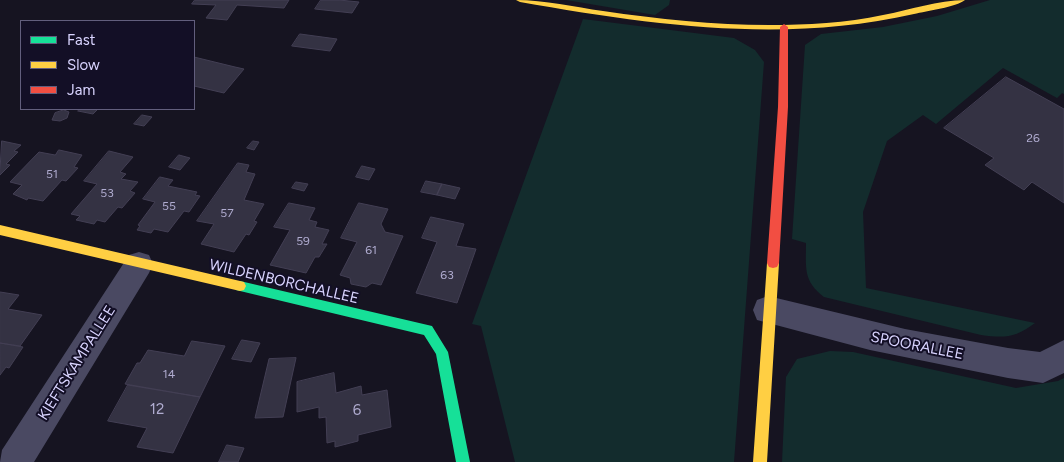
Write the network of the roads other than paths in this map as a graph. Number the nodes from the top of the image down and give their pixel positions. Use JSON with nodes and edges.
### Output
{"nodes":[{"id":1,"x":520,"y":0,"type":"edge"},
{"id":2,"x":961,"y":0,"type":"edge"},
{"id":3,"x":784,"y":27,"type":"junction"},
{"id":4,"x":0,"y":230,"type":"edge"},
{"id":5,"x":139,"y":264,"type":"junction"},
{"id":6,"x":768,"y":310,"type":"junction"},
{"id":7,"x":1064,"y":355,"type":"edge"},
{"id":8,"x":14,"y":462,"type":"edge"},
{"id":9,"x":463,"y":462,"type":"edge"},
{"id":10,"x":760,"y":462,"type":"edge"}],
"edges":[{"from":1,"to":3,"type":"street"},
{"from":2,"to":3,"type":"street"},
{"from":3,"to":6,"type":"street"},
{"from":4,"to":5,"type":"street","name":"WILDENBORCHALLEE"},
{"from":5,"to":8,"type":"street","name":"KIEFTSKAMPALLEE"},
{"from":5,"to":9,"type":"street","name":"WILDENBORCHALLEE"},
{"from":6,"to":7,"type":"street","name":"SPOORALLEE"},
{"from":6,"to":10,"type":"street"}]}
